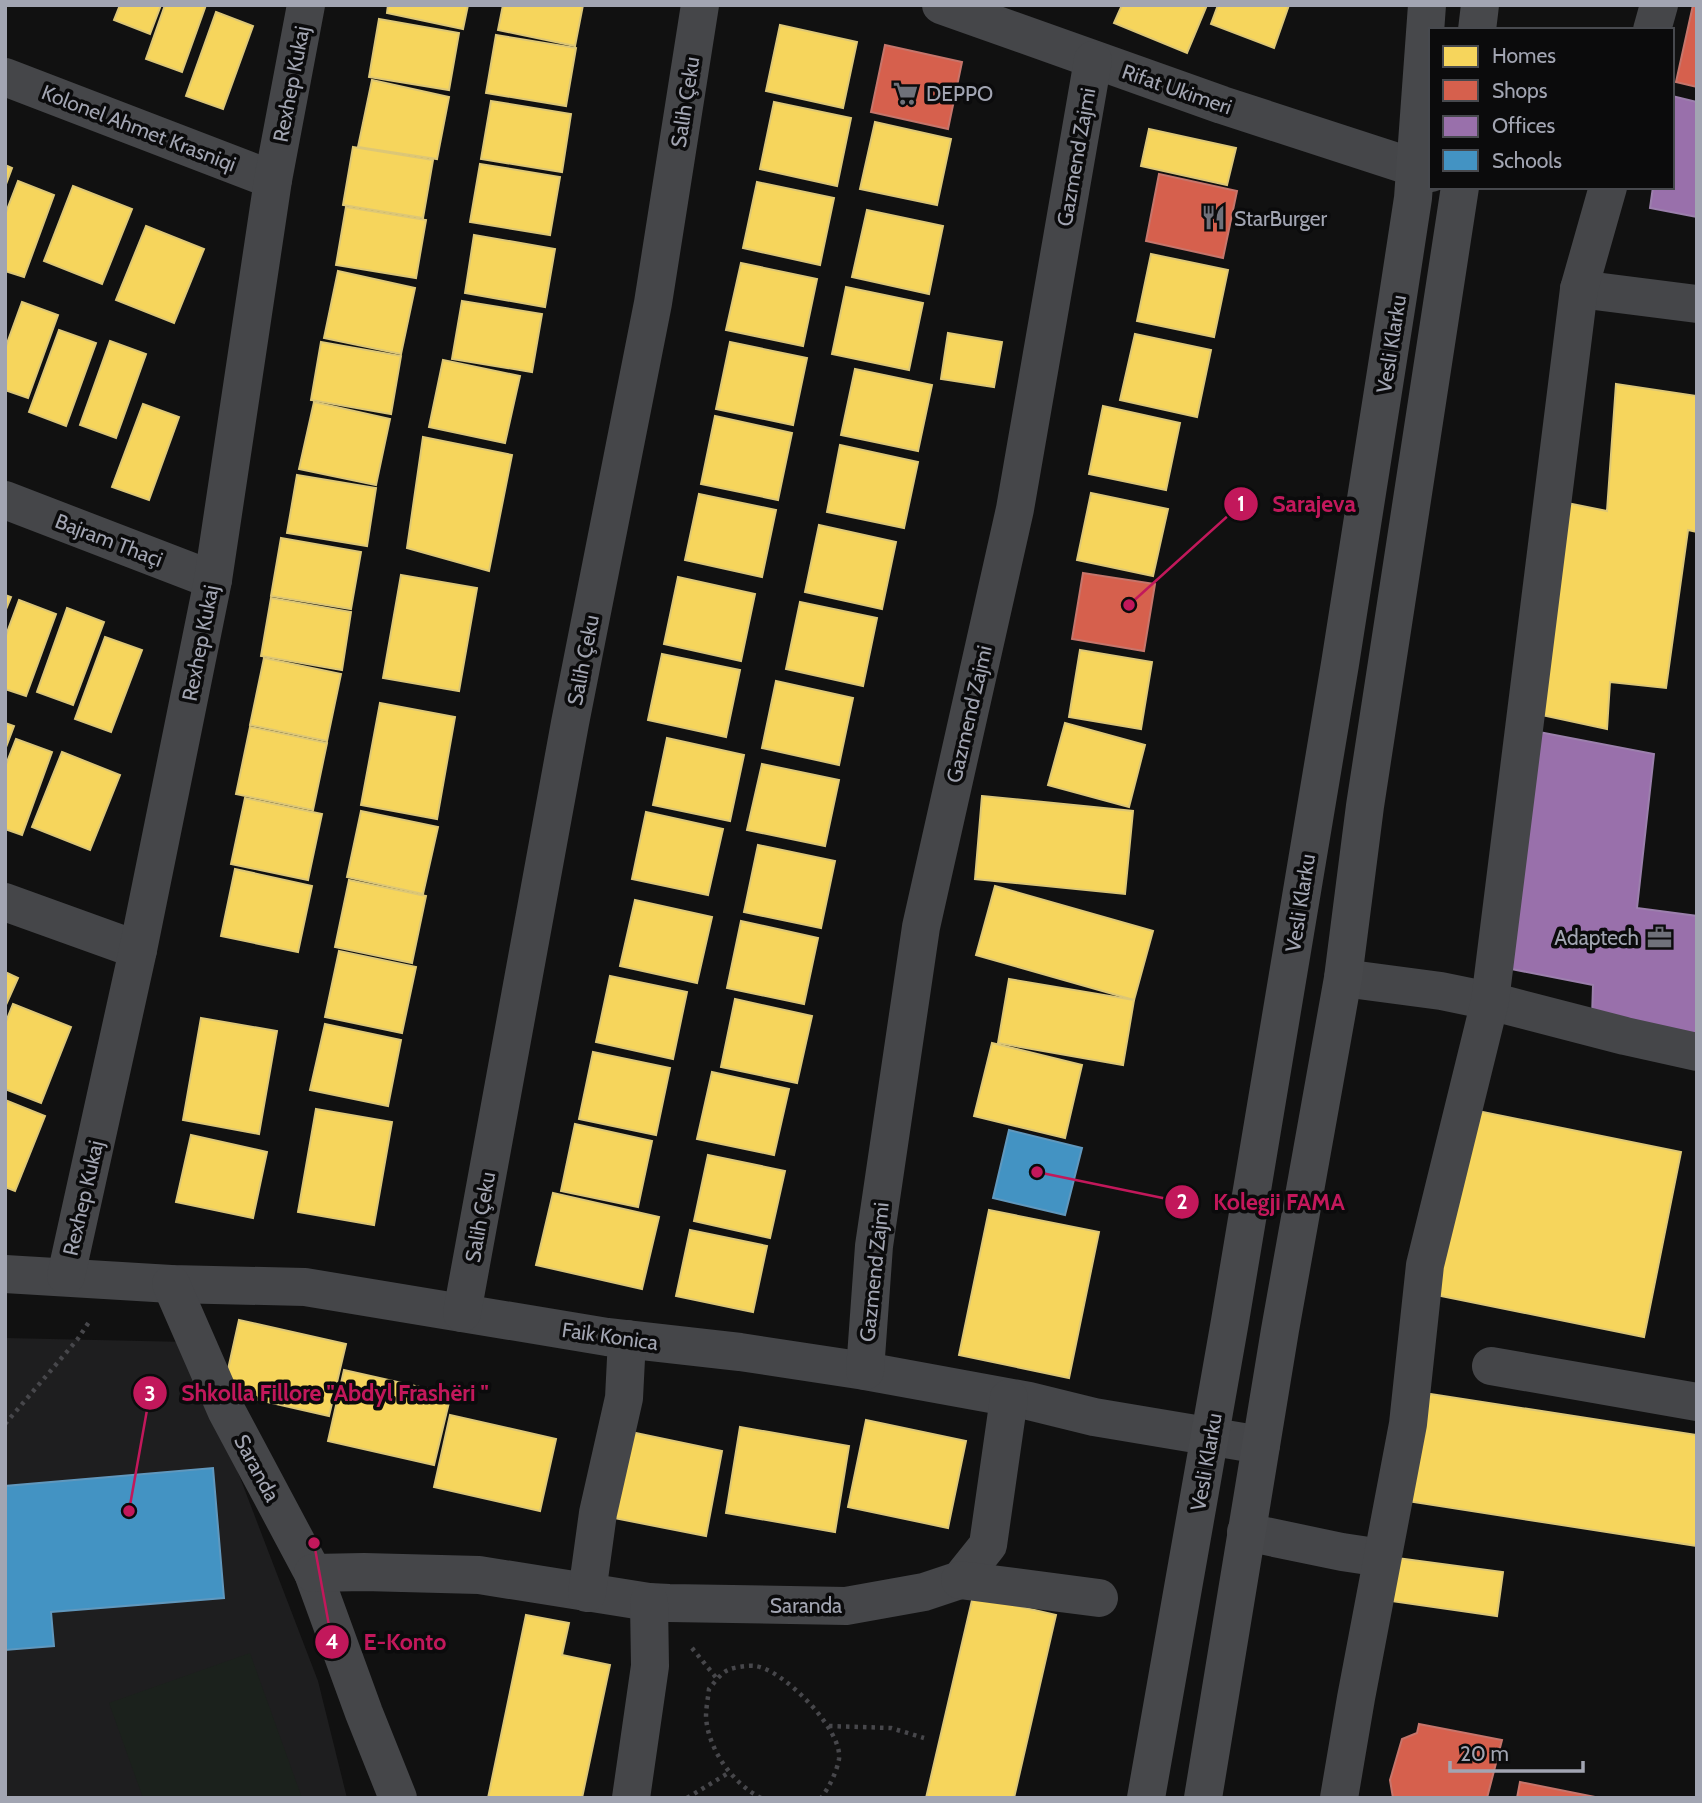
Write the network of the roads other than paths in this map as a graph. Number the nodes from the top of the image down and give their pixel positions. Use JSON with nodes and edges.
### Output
{"nodes":[{"id":1,"x":306,"y":5,"type":"edge"},
{"id":2,"x":700,"y":5,"type":"edge"},
{"id":3,"x":941,"y":5,"type":"edge"},
{"id":4,"x":1427,"y":5,"type":"edge"},
{"id":5,"x":1480,"y":5,"type":"edge"},
{"id":6,"x":1659,"y":5,"type":"edge"},
{"id":7,"x":1477,"y":28,"type":"edge"},
{"id":8,"x":1653,"y":28,"type":"edge"},
{"id":9,"x":1093,"y":60,"type":"junction"},
{"id":10,"x":5,"y":77,"type":"edge"},
{"id":11,"x":1422,"y":171,"type":"edge"},
{"id":12,"x":273,"y":180,"type":"junction"},
{"id":13,"x":1460,"y":189,"type":"edge"},
{"id":14,"x":1607,"y":189,"type":"edge"},
{"id":15,"x":1579,"y":289,"type":"junction"},
{"id":16,"x":1697,"y":304,"type":"edge"},
{"id":17,"x":5,"y":500,"type":"edge"},
{"id":18,"x":213,"y":580,"type":"junction"},
{"id":19,"x":5,"y":902,"type":"edge"},
{"id":20,"x":138,"y":950,"type":"junction"},
{"id":21,"x":1343,"y":978,"type":"junction"},
{"id":22,"x":1490,"y":1000,"type":"junction"},
{"id":23,"x":1697,"y":1052,"type":"edge"},
{"id":24,"x":5,"y":1274,"type":"edge"},
{"id":25,"x":66,"y":1276,"type":"junction"},
{"id":26,"x":171,"y":1284,"type":"junction"},
{"id":27,"x":462,"y":1313,"type":"junction"},
{"id":28,"x":627,"y":1339,"type":"junction"},
{"id":29,"x":1491,"y":1366,"type":"dead end"},
{"id":30,"x":865,"y":1371,"type":"junction"},
{"id":31,"x":1009,"y":1398,"type":"junction"},
{"id":32,"x":1697,"y":1402,"type":"edge"},
{"id":33,"x":1210,"y":1438,"type":"junction"},
{"id":34,"x":1261,"y":1445,"type":"junction"},
{"id":35,"x":1246,"y":1532,"type":"junction"},
{"id":36,"x":1382,"y":1558,"type":"junction"},
{"id":37,"x":313,"y":1573,"type":"junction"},
{"id":38,"x":960,"y":1580,"type":"junction"},
{"id":39,"x":587,"y":1593,"type":"junction"},
{"id":40,"x":1099,"y":1598,"type":"dead end"},
{"id":41,"x":649,"y":1602,"type":"junction"},
{"id":42,"x":398,"y":1798,"type":"edge"},
{"id":43,"x":631,"y":1798,"type":"edge"},
{"id":44,"x":1146,"y":1798,"type":"edge"},
{"id":45,"x":1203,"y":1798,"type":"edge"},
{"id":46,"x":1339,"y":1798,"type":"edge"}],
"edges":[{"from":1,"to":12,"type":"street","name":"Rexhep Kukaj"},
{"from":2,"to":27,"type":"street","name":"Salih Çeku"},
{"from":3,"to":9,"type":"street","name":"Rifat Ukimeri"},
{"from":4,"to":11,"type":"main road","name":"Vesli Klarku"},
{"from":5,"to":7,"type":"main road"},
{"from":6,"to":8,"type":"street"},
{"from":9,"to":11,"type":"street","name":"Rifat Ukimeri"},
{"from":9,"to":30,"type":"street","name":"Gazmend Zajmi"},
{"from":10,"to":12,"type":"street","name":"Kolonel Ahmet Krasniqi"},
{"from":11,"to":33,"type":"main road","name":"Vesli Klarku"},
{"from":12,"to":18,"type":"street","name":"Rexhep Kukaj"},
{"from":13,"to":21,"type":"main road"},
{"from":14,"to":15,"type":"street"},
{"from":15,"to":16,"type":"street"},
{"from":15,"to":22,"type":"street"},
{"from":17,"to":18,"type":"street","name":"Bajram Thaçi"},
{"from":18,"to":20,"type":"street","name":"Rexhep Kukaj"},
{"from":19,"to":20,"type":"street"},
{"from":20,"to":25,"type":"street","name":"Rexhep Kukaj"},
{"from":21,"to":22,"type":"street"},
{"from":21,"to":34,"type":"main road"},
{"from":22,"to":23,"type":"street"},
{"from":22,"to":36,"type":"street"},
{"from":24,"to":25,"type":"street","name":"Faik Konica"},
{"from":25,"to":26,"type":"street","name":"Faik Konica"},
{"from":26,"to":27,"type":"street","name":"Faik Konica"},
{"from":26,"to":37,"type":"street","name":"Saranda"},
{"from":27,"to":28,"type":"street","name":"Faik Konica"},
{"from":28,"to":30,"type":"street","name":"Faik Konica"},
{"from":28,"to":39,"type":"street"},
{"from":29,"to":32,"type":"street"},
{"from":30,"to":31,"type":"street","name":"Faik Konica"},
{"from":31,"to":33,"type":"street","name":"Faik Konica"},
{"from":31,"to":38,"type":"street"},
{"from":33,"to":34,"type":"street","name":"Faik Konica"},
{"from":33,"to":44,"type":"main road","name":"Vesli Klarku"},
{"from":34,"to":35,"type":"main road"},
{"from":35,"to":36,"type":"street"},
{"from":35,"to":45,"type":"main road"},
{"from":36,"to":46,"type":"street"},
{"from":37,"to":39,"type":"street","name":"Saranda"},
{"from":37,"to":42,"type":"street","name":"Saranda"},
{"from":38,"to":40,"type":"street","name":"Saranda"},
{"from":38,"to":41,"type":"street","name":"Saranda"},
{"from":39,"to":41,"type":"street","name":"Saranda"},
{"from":41,"to":43,"type":"street"}]}
